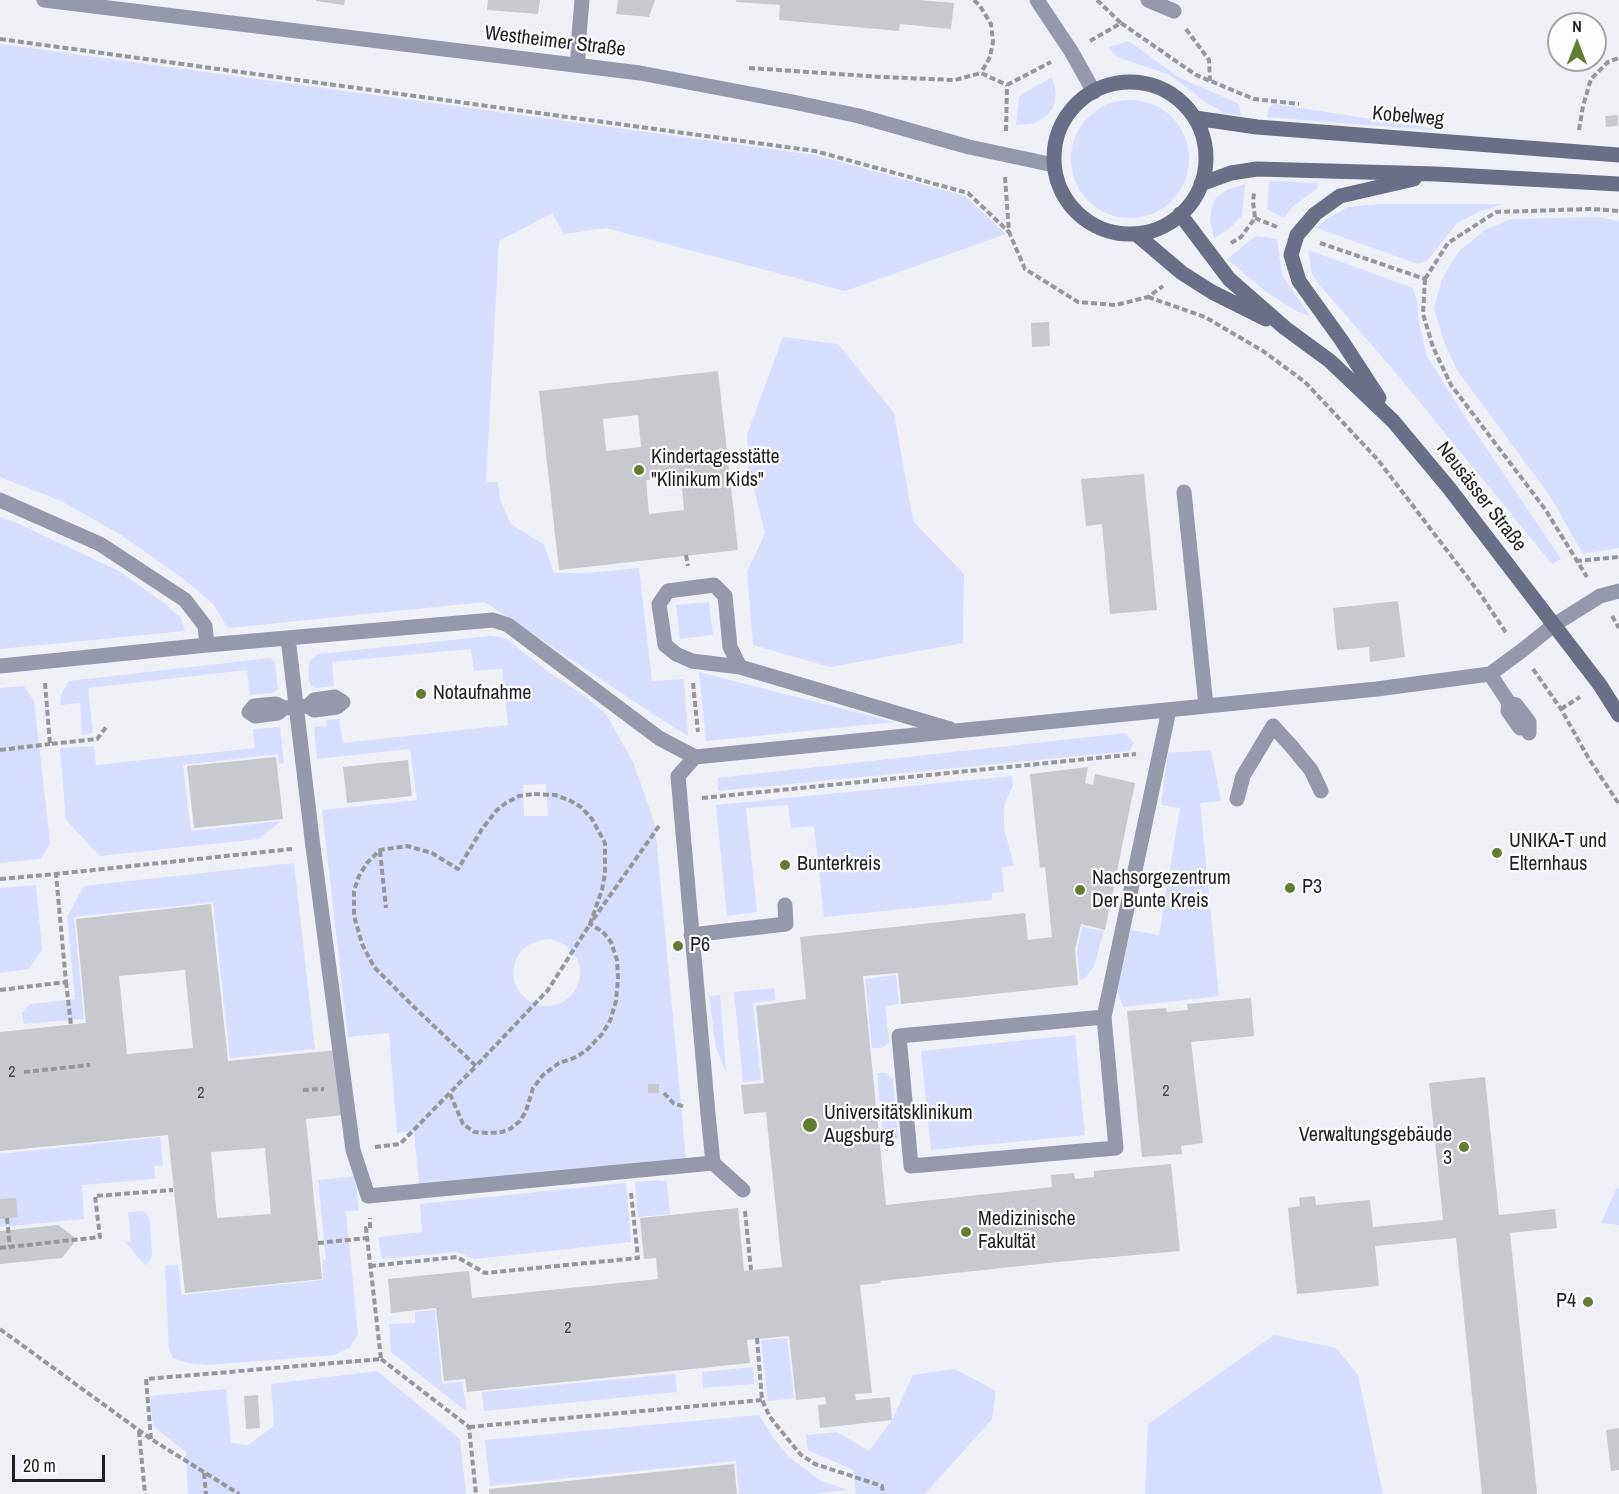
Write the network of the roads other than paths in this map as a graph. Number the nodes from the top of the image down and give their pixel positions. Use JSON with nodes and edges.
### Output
{"nodes":[{"id":1,"x":44,"y":0,"type":"edge"},
{"id":2,"x":582,"y":0,"type":"edge"},
{"id":3,"x":1037,"y":0,"type":"edge"},
{"id":4,"x":1148,"y":0,"type":"edge"},
{"id":5,"x":1174,"y":11,"type":"road end"},
{"id":6,"x":578,"y":65,"type":"junction"},
{"id":7,"x":1094,"y":92,"type":"junction"},
{"id":8,"x":1195,"y":118,"type":"junction"},
{"id":9,"x":1619,"y":155,"type":"edge"},
{"id":10,"x":1054,"y":165,"type":"junction"},
{"id":11,"x":1436,"y":174,"type":"junction"},
{"id":12,"x":1201,"y":184,"type":"junction"},
{"id":13,"x":1619,"y":184,"type":"edge"},
{"id":14,"x":1180,"y":214,"type":"junction"},
{"id":15,"x":1136,"y":234,"type":"junction"},
{"id":16,"x":1285,"y":328,"type":"junction"},
{"id":17,"x":1393,"y":421,"type":"junction"},
{"id":18,"x":1184,"y":492,"type":"dead end"},
{"id":19,"x":0,"y":500,"type":"edge"},
{"id":20,"x":1619,"y":591,"type":"edge"},
{"id":21,"x":1554,"y":625,"type":"junction"},
{"id":22,"x":288,"y":638,"type":"junction"},
{"id":23,"x":207,"y":645,"type":"junction"},
{"id":24,"x":0,"y":666,"type":"edge"},
{"id":25,"x":740,"y":667,"type":"junction"},
{"id":26,"x":1490,"y":674,"type":"junction"},
{"id":27,"x":1270,"y":700,"type":"junction"},
{"id":28,"x":1206,"y":706,"type":"junction"},
{"id":29,"x":1169,"y":710,"type":"junction"},
{"id":30,"x":1619,"y":714,"type":"edge"},
{"id":31,"x":1273,"y":726,"type":"junction"},
{"id":32,"x":957,"y":731,"type":"junction"},
{"id":33,"x":1525,"y":731,"type":"dead end"},
{"id":34,"x":695,"y":757,"type":"junction"},
{"id":35,"x":1320,"y":792,"type":"dead end"},
{"id":36,"x":1237,"y":799,"type":"dead end"},
{"id":37,"x":785,"y":906,"type":"dead end"},
{"id":38,"x":691,"y":935,"type":"junction"},
{"id":39,"x":1104,"y":1017,"type":"junction"},
{"id":40,"x":713,"y":1163,"type":"junction"},
{"id":41,"x":743,"y":1190,"type":"road end"}],
"edges":[{"from":1,"to":6,"type":"street","name":"Westheimer Straße"},
{"from":2,"to":6,"type":"street"},
{"from":3,"to":7,"type":"street"},
{"from":4,"to":5,"type":"street"},
{"from":6,"to":10,"type":"street","name":"Westheimer Straße"},
{"from":7,"to":8,"type":"main road"},
{"from":7,"to":10,"type":"main road"},
{"from":8,"to":9,"type":"main road","name":"Kobelweg"},
{"from":8,"to":12,"type":"main road"},
{"from":10,"to":15,"type":"main road"},
{"from":11,"to":12,"type":"main road"},
{"from":11,"to":13,"type":"main road"},
{"from":11,"to":17,"type":"main road"},
{"from":12,"to":14,"type":"main road"},
{"from":14,"to":15,"type":"main road"},
{"from":14,"to":16,"type":"main road","name":"Neusässer Straße"},
{"from":15,"to":16,"type":"main road","name":"Neusässer Straße"},
{"from":16,"to":17,"type":"main road","name":"Neusässer Straße"},
{"from":17,"to":21,"type":"main road","name":"Neusässer Straße"},
{"from":18,"to":28,"type":"street"},
{"from":19,"to":23,"type":"street"},
{"from":20,"to":21,"type":"street"},
{"from":21,"to":26,"type":"street"},
{"from":21,"to":30,"type":"main road","name":"Neusässer Straße"},
{"from":22,"to":23,"type":"street"},
{"from":22,"to":34,"type":"street"},
{"from":22,"to":40,"type":"street"},
{"from":23,"to":24,"type":"street"},
{"from":25,"to":25,"type":"street"},
{"from":25,"to":32,"type":"street"},
{"from":26,"to":27,"type":"street"},
{"from":26,"to":33,"type":"street"},
{"from":27,"to":28,"type":"street"},
{"from":27,"to":31,"type":"street"},
{"from":28,"to":29,"type":"street"},
{"from":29,"to":32,"type":"street"},
{"from":29,"to":39,"type":"street"},
{"from":31,"to":35,"type":"street"},
{"from":31,"to":36,"type":"street"},
{"from":32,"to":34,"type":"street"},
{"from":34,"to":38,"type":"street"},
{"from":37,"to":38,"type":"street"},
{"from":38,"to":40,"type":"street"},
{"from":39,"to":39,"type":"street"},
{"from":40,"to":41,"type":"street"}]}
